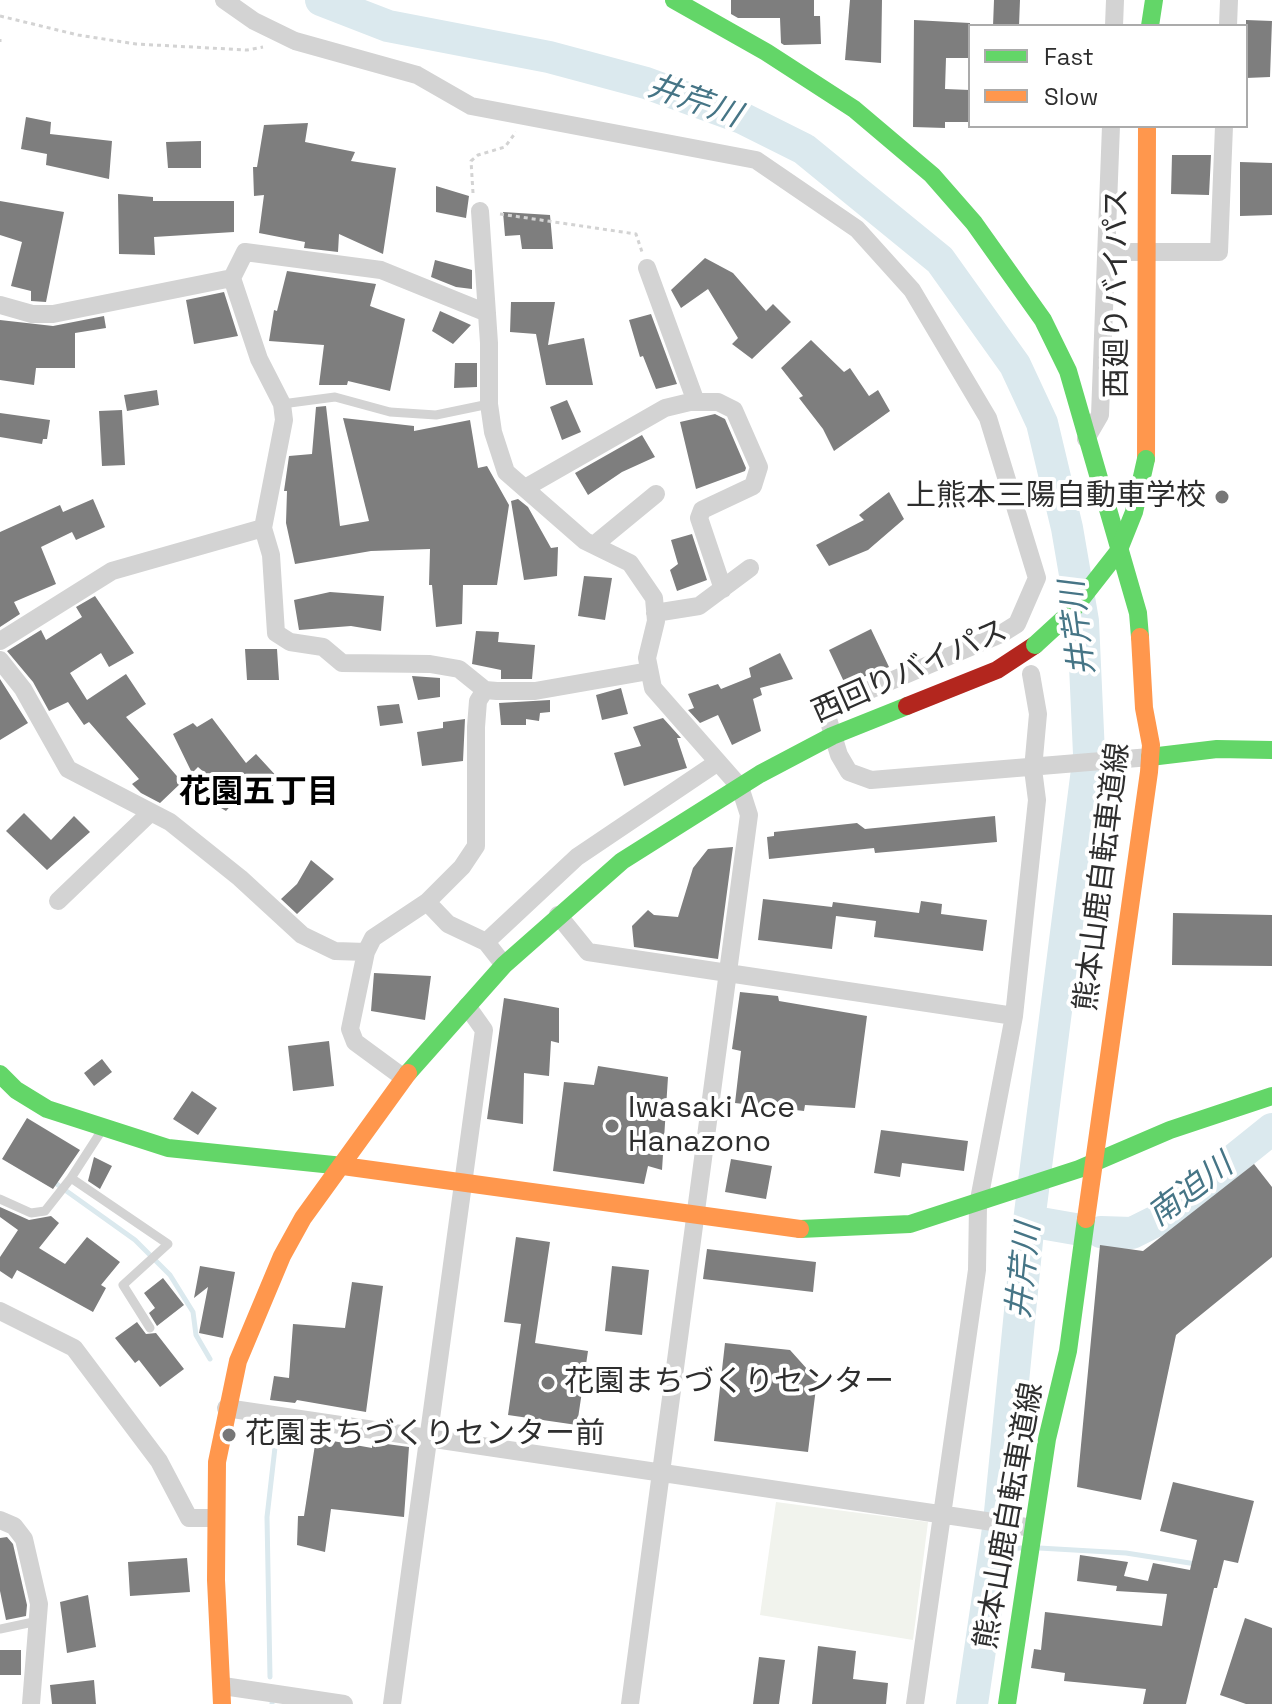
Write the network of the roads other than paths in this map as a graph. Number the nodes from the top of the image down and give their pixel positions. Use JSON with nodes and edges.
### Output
{"nodes":[{"id":1,"x":224,"y":0,"type":"edge"},
{"id":2,"x":674,"y":0,"type":"edge"},
{"id":3,"x":1115,"y":0,"type":"edge"},
{"id":4,"x":1154,"y":0,"type":"edge"},
{"id":5,"x":1229,"y":0,"type":"edge"},
{"id":6,"x":1114,"y":24,"type":"edge"},
{"id":7,"x":1150,"y":24,"type":"edge"},
{"id":8,"x":1228,"y":24,"type":"edge"},
{"id":9,"x":1111,"y":128,"type":"edge"},
{"id":10,"x":1147,"y":128,"type":"edge"},
{"id":11,"x":1224,"y":128,"type":"edge"},
{"id":12,"x":480,"y":211,"type":"road end"},
{"id":13,"x":1106,"y":252,"type":"junction"},
{"id":14,"x":1144,"y":252,"type":"junction"},
{"id":15,"x":647,"y":268,"type":"road end"},
{"id":16,"x":232,"y":278,"type":"junction"},
{"id":17,"x":0,"y":305,"type":"edge"},
{"id":18,"x":487,"y":313,"type":"junction"},
{"id":19,"x":696,"y":402,"type":"junction"},
{"id":20,"x":282,"y":404,"type":"junction"},
{"id":21,"x":489,"y":404,"type":"junction"},
{"id":22,"x":1086,"y":439,"type":"junction"},
{"id":23,"x":1146,"y":459,"type":"joint"},
{"id":24,"x":525,"y":488,"type":"junction"},
{"id":25,"x":656,"y":494,"type":"dead end"},
{"id":26,"x":263,"y":528,"type":"junction"},
{"id":27,"x":594,"y":545,"type":"junction"},
{"id":28,"x":750,"y":568,"type":"dead end"},
{"id":29,"x":723,"y":589,"type":"junction"},
{"id":30,"x":655,"y":613,"type":"junction"},
{"id":31,"x":0,"y":641,"type":"edge"},
{"id":32,"x":0,"y":660,"type":"edge"},
{"id":33,"x":649,"y":671,"type":"junction"},
{"id":34,"x":1031,"y":674,"type":"dead end"},
{"id":35,"x":485,"y":690,"type":"junction"},
{"id":36,"x":832,"y":736,"type":"junction"},
{"id":37,"x":1272,"y":750,"type":"edge"},
{"id":38,"x":1142,"y":758,"type":"junction"},
{"id":39,"x":718,"y":762,"type":"junction"},
{"id":40,"x":1038,"y":768,"type":"junction"},
{"id":41,"x":740,"y":787,"type":"junction"},
{"id":42,"x":151,"y":812,"type":"junction"},
{"id":43,"x":58,"y":901,"type":"dead end"},
{"id":44,"x":427,"y":902,"type":"junction"},
{"id":45,"x":558,"y":915,"type":"junction"},
{"id":46,"x":486,"y":942,"type":"junction"},
{"id":47,"x":366,"y":952,"type":"junction"},
{"id":48,"x":504,"y":965,"type":"junction"},
{"id":49,"x":729,"y":975,"type":"junction"},
{"id":50,"x":467,"y":1006,"type":"junction"},
{"id":51,"x":1014,"y":1016,"type":"junction"},
{"id":52,"x":0,"y":1074,"type":"edge"},
{"id":53,"x":404,"y":1078,"type":"junction"},
{"id":54,"x":1272,"y":1096,"type":"edge"},
{"id":55,"x":102,"y":1130,"type":"junction"},
{"id":56,"x":339,"y":1165,"type":"junction"},
{"id":57,"x":1087,"y":1165,"type":"junction"},
{"id":58,"x":71,"y":1179,"type":"junction"},
{"id":59,"x":464,"y":1182,"type":"junction"},
{"id":60,"x":0,"y":1199,"type":"edge"},
{"id":61,"x":983,"y":1202,"type":"junction"},
{"id":62,"x":695,"y":1214,"type":"junction"},
{"id":63,"x":0,"y":1311,"type":"edge"},
{"id":64,"x":150,"y":1328,"type":"dead end"},
{"id":65,"x":226,"y":1408,"type":"junction"},
{"id":66,"x":429,"y":1437,"type":"junction"},
{"id":67,"x":660,"y":1472,"type":"junction"},
{"id":68,"x":939,"y":1517,"type":"junction"},
{"id":69,"x":215,"y":1518,"type":"junction"},
{"id":70,"x":0,"y":1520,"type":"edge"},
{"id":71,"x":1032,"y":1532,"type":"junction"},
{"id":72,"x":38,"y":1621,"type":"junction"},
{"id":73,"x":0,"y":1629,"type":"edge"},
{"id":74,"x":222,"y":1695,"type":"edge"},
{"id":75,"x":31,"y":1704,"type":"edge"},
{"id":76,"x":344,"y":1704,"type":"edge"},
{"id":77,"x":392,"y":1704,"type":"edge"},
{"id":78,"x":630,"y":1704,"type":"edge"},
{"id":79,"x":915,"y":1704,"type":"edge"},
{"id":80,"x":1007,"y":1704,"type":"edge"}],
"edges":[{"from":1,"to":36,"type":"street"},
{"from":2,"to":22,"type":"street","name":"熊本山鹿自転車道線"},
{"from":3,"to":6,"type":"street"},
{"from":4,"to":7,"type":"street"},
{"from":5,"to":8,"type":"street"},
{"from":9,"to":13,"type":"street"},
{"from":10,"to":14,"type":"street","name":"西廻りバイパス"},
{"from":11,"to":14,"type":"street"},
{"from":12,"to":18,"type":"street"},
{"from":13,"to":14,"type":"street"},
{"from":13,"to":22,"type":"street"},
{"from":14,"to":23,"type":"street","name":"西廻りバイパス"},
{"from":15,"to":19,"type":"street"},
{"from":16,"to":17,"type":"street"},
{"from":16,"to":18,"type":"street"},
{"from":16,"to":20,"type":"street"},
{"from":18,"to":21,"type":"street"},
{"from":19,"to":24,"type":"street"},
{"from":19,"to":29,"type":"street"},
{"from":20,"to":21,"type":"lane"},
{"from":20,"to":26,"type":"street"},
{"from":21,"to":24,"type":"street"},
{"from":22,"to":38,"type":"street","name":"熊本山鹿自転車道線"},
{"from":23,"to":36,"type":"street","name":"西回りバイパス","bridge":true},
{"from":24,"to":27,"type":"street"},
{"from":25,"to":27,"type":"street"},
{"from":26,"to":31,"type":"street"},
{"from":26,"to":35,"type":"street"},
{"from":27,"to":30,"type":"street"},
{"from":28,"to":29,"type":"street"},
{"from":29,"to":30,"type":"street"},
{"from":30,"to":33,"type":"street"},
{"from":32,"to":42,"type":"street"},
{"from":33,"to":35,"type":"street"},
{"from":33,"to":39,"type":"street"},
{"from":34,"to":40,"type":"street"},
{"from":35,"to":44,"type":"street"},
{"from":36,"to":40,"type":"street"},
{"from":36,"to":41,"type":"street","name":"西回りバイパス"},
{"from":37,"to":38,"type":"street"},
{"from":38,"to":40,"type":"street"},
{"from":38,"to":57,"type":"street","name":"熊本山鹿自転車道線"},
{"from":39,"to":41,"type":"street"},
{"from":39,"to":46,"type":"street"},
{"from":40,"to":51,"type":"street"},
{"from":41,"to":45,"type":"street","name":"西回りバイパス"},
{"from":41,"to":49,"type":"street"},
{"from":42,"to":43,"type":"street"},
{"from":42,"to":47,"type":"street"},
{"from":44,"to":46,"type":"street"},
{"from":44,"to":47,"type":"street"},
{"from":45,"to":48,"type":"street","name":"西回りバイパス"},
{"from":45,"to":49,"type":"street"},
{"from":46,"to":48,"type":"street"},
{"from":47,"to":53,"type":"street"},
{"from":48,"to":50,"type":"street","name":"西回りバイパス"},
{"from":49,"to":51,"type":"street"},
{"from":49,"to":62,"type":"street"},
{"from":50,"to":53,"type":"street","name":"西回りバイパス"},
{"from":50,"to":59,"type":"street"},
{"from":51,"to":61,"type":"street"},
{"from":52,"to":55,"type":"street"},
{"from":53,"to":56,"type":"street","name":"西回りバイパス"},
{"from":54,"to":57,"type":"street"},
{"from":55,"to":56,"type":"street"},
{"from":55,"to":58,"type":"lane"},
{"from":56,"to":59,"type":"street"},
{"from":56,"to":65,"type":"street","name":"西回りバイパス"},
{"from":57,"to":61,"type":"street"},
{"from":57,"to":71,"type":"street","name":"熊本山鹿自転車道線"},
{"from":58,"to":60,"type":"lane"},
{"from":58,"to":64,"type":"lane"},
{"from":59,"to":62,"type":"street"},
{"from":59,"to":66,"type":"street"},
{"from":61,"to":62,"type":"street"},
{"from":61,"to":68,"type":"street"},
{"from":62,"to":67,"type":"street"},
{"from":63,"to":69,"type":"street"},
{"from":65,"to":66,"type":"street"},
{"from":65,"to":69,"type":"street","name":"西回りバイパス"},
{"from":66,"to":67,"type":"street"},
{"from":66,"to":77,"type":"street"},
{"from":67,"to":68,"type":"street"},
{"from":67,"to":78,"type":"street"},
{"from":68,"to":71,"type":"street"},
{"from":68,"to":79,"type":"street"},
{"from":69,"to":74,"type":"street","name":"西回りバイパス"},
{"from":70,"to":72,"type":"street"},
{"from":71,"to":80,"type":"street","name":"熊本山鹿自転車道線"},
{"from":72,"to":73,"type":"lane"},
{"from":72,"to":75,"type":"street"},
{"from":74,"to":76,"type":"street"}]}
